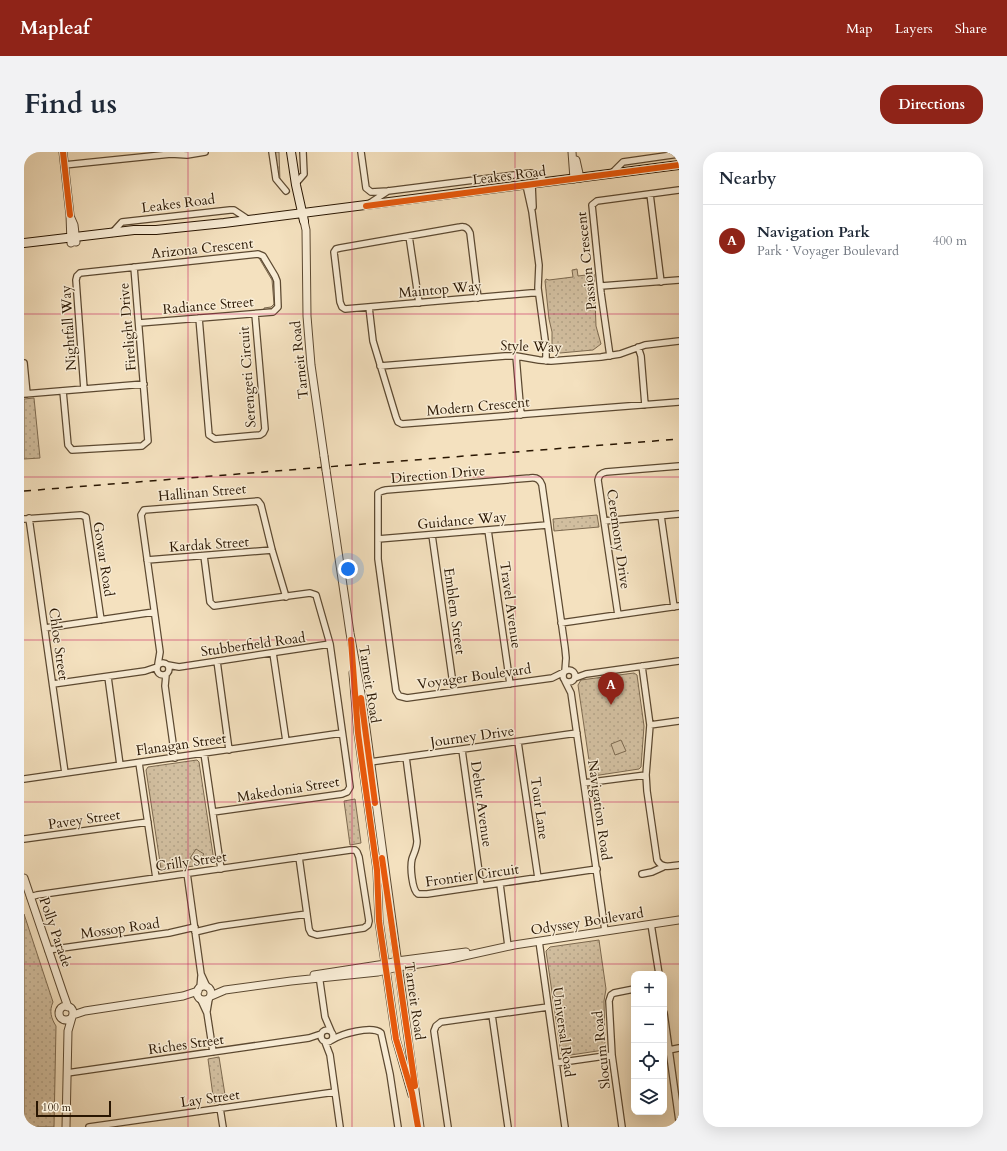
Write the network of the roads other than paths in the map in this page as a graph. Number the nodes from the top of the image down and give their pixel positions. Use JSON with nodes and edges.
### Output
{"nodes":[{"id":1,"x":62,"y":152,"type":"edge"},
{"id":2,"x":205,"y":152,"type":"edge"},
{"id":3,"x":272,"y":152,"type":"edge"},
{"id":4,"x":291,"y":152,"type":"edge"},
{"id":5,"x":302,"y":152,"type":"edge"},
{"id":6,"x":361,"y":152,"type":"edge"},
{"id":7,"x":573,"y":152,"type":"edge"},
{"id":8,"x":679,"y":154,"type":"edge"},
{"id":9,"x":64,"y":165,"type":"junction"},
{"id":10,"x":679,"y":165,"type":"edge"},
{"id":11,"x":610,"y":174,"type":"junction"},
{"id":12,"x":577,"y":179,"type":"junction"},
{"id":13,"x":546,"y":182,"type":"junction"},
{"id":14,"x":296,"y":185,"type":"junction"},
{"id":15,"x":529,"y":185,"type":"junction"},
{"id":16,"x":286,"y":190,"type":"dead end"},
{"id":17,"x":679,"y":190,"type":"edge"},
{"id":18,"x":388,"y":191,"type":"junction"},
{"id":19,"x":650,"y":194,"type":"junction"},
{"id":20,"x":366,"y":206,"type":"junction"},
{"id":21,"x":303,"y":217,"type":"junction"},
{"id":22,"x":249,"y":220,"type":"junction"},
{"id":23,"x":156,"y":230,"type":"junction"},
{"id":24,"x":112,"y":233,"type":"junction"},
{"id":25,"x":410,"y":236,"type":"junction"},
{"id":26,"x":73,"y":240,"type":"junction"},
{"id":27,"x":24,"y":243,"type":"edge"},
{"id":28,"x":24,"y":249,"type":"edge"},
{"id":29,"x":134,"y":267,"type":"junction"},
{"id":30,"x":679,"y":280,"type":"edge"},
{"id":31,"x":661,"y":282,"type":"junction"},
{"id":32,"x":601,"y":286,"type":"junction"},
{"id":33,"x":538,"y":293,"type":"junction"},
{"id":34,"x":478,"y":298,"type":"junction"},
{"id":35,"x":419,"y":303,"type":"junction"},
{"id":36,"x":369,"y":307,"type":"junction"},
{"id":37,"x":277,"y":309,"type":"joint"},
{"id":38,"x":255,"y":314,"type":"junction"},
{"id":39,"x":199,"y":318,"type":"junction"},
{"id":40,"x":139,"y":323,"type":"junction"},
{"id":41,"x":679,"y":342,"type":"edge"},
{"id":42,"x":638,"y":347,"type":"junction"},
{"id":43,"x":516,"y":356,"type":"junction"},
{"id":44,"x":610,"y":356,"type":"junction"},
{"id":45,"x":546,"y":361,"type":"junction"},
{"id":46,"x":24,"y":363,"type":"edge"},
{"id":47,"x":380,"y":366,"type":"junction"},
{"id":48,"x":144,"y":384,"type":"junction"},
{"id":49,"x":84,"y":389,"type":"junction"},
{"id":50,"x":63,"y":391,"type":"junction"},
{"id":51,"x":25,"y":394,"type":"edge"},
{"id":52,"x":679,"y":402,"type":"edge"},
{"id":53,"x":645,"y":405,"type":"junction"},
{"id":54,"x":521,"y":415,"type":"junction"},
{"id":55,"x":679,"y":466,"type":"edge"},
{"id":56,"x":679,"y":514,"type":"edge"},
{"id":57,"x":661,"y":516,"type":"junction"},
{"id":58,"x":27,"y":519,"type":"edge"},
{"id":59,"x":604,"y":521,"type":"junction"},
{"id":60,"x":547,"y":525,"type":"junction"},
{"id":61,"x":488,"y":530,"type":"junction"},
{"id":62,"x":432,"y":535,"type":"junction"},
{"id":63,"x":378,"y":539,"type":"junction"},
{"id":64,"x":272,"y":550,"type":"junction"},
{"id":65,"x":204,"y":556,"type":"junction"},
{"id":66,"x":147,"y":560,"type":"junction"},
{"id":67,"x":286,"y":597,"type":"junction"},
{"id":68,"x":676,"y":607,"type":"edge"},
{"id":69,"x":154,"y":612,"type":"junction"},
{"id":70,"x":618,"y":615,"type":"junction"},
{"id":71,"x":101,"y":620,"type":"junction"},
{"id":72,"x":561,"y":623,"type":"junction"},
{"id":73,"x":45,"y":628,"type":"junction"},
{"id":74,"x":351,"y":640,"type":"junction"},
{"id":75,"x":330,"y":644,"type":"junction"},
{"id":76,"x":273,"y":653,"type":"junction"},
{"id":77,"x":566,"y":658,"type":"junction"},
{"id":78,"x":217,"y":661,"type":"junction"},
{"id":79,"x":679,"y":661,"type":"edge"},
{"id":80,"x":642,"y":666,"type":"junction"},
{"id":81,"x":162,"y":669,"type":"junction"},
{"id":82,"x":572,"y":671,"type":"junction"},
{"id":83,"x":564,"y":672,"type":"junction"},
{"id":84,"x":586,"y":674,"type":"junction"},
{"id":85,"x":108,"y":677,"type":"junction"},
{"id":86,"x":552,"y":678,"type":"junction"},
{"id":87,"x":575,"y":679,"type":"junction"},
{"id":88,"x":565,"y":681,"type":"junction"},
{"id":89,"x":53,"y":684,"type":"junction"},
{"id":90,"x":510,"y":684,"type":"junction"},
{"id":91,"x":454,"y":691,"type":"junction"},
{"id":92,"x":571,"y":692,"type":"junction"},
{"id":93,"x":399,"y":696,"type":"joint"},
{"id":94,"x":679,"y":721,"type":"edge"},
{"id":95,"x":650,"y":725,"type":"junction"},
{"id":96,"x":342,"y":733,"type":"junction"},
{"id":97,"x":577,"y":733,"type":"junction"},
{"id":98,"x":286,"y":741,"type":"junction"},
{"id":99,"x":518,"y":742,"type":"junction"},
{"id":100,"x":229,"y":750,"type":"junction"},
{"id":101,"x":462,"y":750,"type":"junction"},
{"id":102,"x":204,"y":754,"type":"junction"},
{"id":103,"x":361,"y":754,"type":"junction"},
{"id":104,"x":175,"y":758,"type":"junction"},
{"id":105,"x":406,"y":758,"type":"junction"},
{"id":106,"x":139,"y":762,"type":"junction"},
{"id":107,"x":370,"y":762,"type":"junction"},
{"id":108,"x":120,"y":765,"type":"junction"},
{"id":109,"x":65,"y":773,"type":"junction"},
{"id":110,"x":646,"y":775,"type":"junction"},
{"id":111,"x":24,"y":779,"type":"edge"},
{"id":112,"x":584,"y":783,"type":"junction"},
{"id":113,"x":212,"y":812,"type":"junction"},
{"id":114,"x":148,"y":822,"type":"junction"},
{"id":115,"x":371,"y":824,"type":"junction"},
{"id":116,"x":24,"y":839,"type":"edge"},
{"id":117,"x":299,"y":857,"type":"junction"},
{"id":118,"x":679,"y":865,"type":"edge"},
{"id":119,"x":663,"y":867,"type":"junction"},
{"id":120,"x":220,"y":869,"type":"junction"},
{"id":121,"x":597,"y":869,"type":"junction"},
{"id":122,"x":187,"y":873,"type":"junction"},
{"id":123,"x":642,"y":874,"type":"dead end"},
{"id":124,"x":24,"y":878,"type":"edge"},
{"id":125,"x":156,"y":878,"type":"junction"},
{"id":126,"x":538,"y":878,"type":"junction"},
{"id":127,"x":500,"y":884,"type":"junction"},
{"id":128,"x":481,"y":886,"type":"junction"},
{"id":129,"x":30,"y":897,"type":"junction"},
{"id":130,"x":307,"y":914,"type":"junction"},
{"id":131,"x":679,"y":920,"type":"edge"},
{"id":132,"x":651,"y":924,"type":"junction"},
{"id":133,"x":195,"y":930,"type":"junction"},
{"id":134,"x":605,"y":931,"type":"junction"},
{"id":135,"x":539,"y":941,"type":"junction"},
{"id":136,"x":508,"y":946,"type":"junction"},
{"id":137,"x":48,"y":950,"type":"junction"},
{"id":138,"x":397,"y":964,"type":"junction"},
{"id":139,"x":385,"y":967,"type":"junction"},
{"id":140,"x":659,"y":971,"type":"edge"},
{"id":141,"x":319,"y":977,"type":"junction"},
{"id":142,"x":631,"y":989,"type":"edge"},
{"id":143,"x":63,"y":993,"type":"junction"},
{"id":144,"x":204,"y":993,"type":"junction"},
{"id":145,"x":548,"y":1007,"type":"junction"},
{"id":146,"x":61,"y":1010,"type":"junction"},
{"id":147,"x":71,"y":1012,"type":"junction"},
{"id":148,"x":492,"y":1015,"type":"junction"},
{"id":149,"x":325,"y":1017,"type":"junction"},
{"id":150,"x":63,"y":1019,"type":"junction"},
{"id":151,"x":68,"y":1031,"type":"junction"},
{"id":152,"x":332,"y":1031,"type":"junction"},
{"id":153,"x":322,"y":1032,"type":"junction"},
{"id":154,"x":346,"y":1033,"type":"junction"},
{"id":155,"x":667,"y":1035,"type":"edge"},
{"id":156,"x":309,"y":1038,"type":"junction"},
{"id":157,"x":332,"y":1040,"type":"junction"},
{"id":158,"x":324,"y":1041,"type":"junction"},
{"id":159,"x":679,"y":1048,"type":"edge"},
{"id":160,"x":669,"y":1050,"type":"junction"},
{"id":161,"x":213,"y":1052,"type":"junction"},
{"id":162,"x":330,"y":1055,"type":"junction"},
{"id":163,"x":612,"y":1055,"type":"junction"},
{"id":164,"x":556,"y":1063,"type":"junction"},
{"id":165,"x":67,"y":1073,"type":"junction"},
{"id":166,"x":335,"y":1092,"type":"junction"},
{"id":167,"x":678,"y":1105,"type":"edge"},
{"id":168,"x":220,"y":1108,"type":"junction"},
{"id":169,"x":679,"y":1121,"type":"edge"},
{"id":170,"x":66,"y":1127,"type":"edge"},
{"id":171,"x":89,"y":1127,"type":"edge"},
{"id":172,"x":223,"y":1127,"type":"edge"},
{"id":173,"x":340,"y":1127,"type":"edge"},
{"id":174,"x":398,"y":1127,"type":"edge"},
{"id":175,"x":419,"y":1127,"type":"edge"},
{"id":176,"x":448,"y":1127,"type":"edge"},
{"id":177,"x":508,"y":1127,"type":"edge"},
{"id":178,"x":565,"y":1127,"type":"edge"},
{"id":179,"x":622,"y":1127,"type":"edge"}],
"edges":[{"from":1,"to":9,"type":"street"},
{"from":2,"to":9,"type":"street"},
{"from":3,"to":16,"type":"street"},
{"from":4,"to":14,"type":"main road","name":"Tarneit Road"},
{"from":5,"to":14,"type":"street"},
{"from":6,"to":18,"type":"street"},
{"from":7,"to":12,"type":"street"},
{"from":8,"to":11,"type":"street"},
{"from":9,"to":26,"type":"street"},
{"from":10,"to":11,"type":"main road","name":"Leakes Road"},
{"from":11,"to":12,"type":"main road","name":"Leakes Road"},
{"from":12,"to":13,"type":"main road","name":"Leakes Road"},
{"from":13,"to":15,"type":"main road","name":"Leakes Road"},
{"from":13,"to":18,"type":"street"},
{"from":14,"to":21,"type":"main road","name":"Tarneit Road"},
{"from":15,"to":20,"type":"main road","name":"Leakes Road"},
{"from":15,"to":33,"type":"street"},
{"from":17,"to":19,"type":"street","name":"Passion Crescent"},
{"from":18,"to":20,"type":"street","name":"Leakes Road"},
{"from":19,"to":31,"type":"street"},
{"from":19,"to":32,"type":"street","name":"Passion Crescent"},
{"from":20,"to":21,"type":"main road","name":"Leakes Road"},
{"from":21,"to":22,"type":"main road","name":"Leakes Road"},
{"from":21,"to":74,"type":"street","name":"Tarneit Road","bridge":true},
{"from":22,"to":23,"type":"main road","name":"Leakes Road"},
{"from":22,"to":24,"type":"street","name":"Leakes Road"},
{"from":23,"to":24,"type":"main road","name":"Leakes Road"},
{"from":23,"to":26,"type":"main road","name":"Leakes Road"},
{"from":24,"to":26,"type":"main road","name":"Leakes Road"},
{"from":25,"to":34,"type":"street"},
{"from":25,"to":35,"type":"street"},
{"from":25,"to":36,"type":"street","name":"Maintop Way"},
{"from":26,"to":27,"type":"main road","name":"Leakes Road"},
{"from":26,"to":28,"type":"main road","name":"Leakes Road"},
{"from":29,"to":37,"type":"street","name":"Arizona Crescent"},
{"from":29,"to":40,"type":"street","name":"Firelight Drive"},
{"from":29,"to":49,"type":"street","name":"Nightfall Way"},
{"from":30,"to":31,"type":"street"},
{"from":31,"to":32,"type":"street"},
{"from":32,"to":44,"type":"street","name":"Passion Crescent"},
{"from":33,"to":34,"type":"street","name":"Maintop Way"},
{"from":33,"to":45,"type":"street"},
{"from":34,"to":35,"type":"street","name":"Maintop Way"},
{"from":35,"to":36,"type":"street","name":"Maintop Way"},
{"from":36,"to":47,"type":"street","name":"Modern Crescent"},
{"from":37,"to":38,"type":"street","name":"Radiance Street"},
{"from":38,"to":39,"type":"street","name":"Radiance Street"},
{"from":38,"to":39,"type":"street","name":"Serengeti Circuit"},
{"from":39,"to":40,"type":"street","name":"Radiance Street"},
{"from":40,"to":48,"type":"street","name":"Firelight Drive"},
{"from":41,"to":42,"type":"street","name":"Style Way"},
{"from":42,"to":44,"type":"street","name":"Style Way"},
{"from":42,"to":53,"type":"street"},
{"from":43,"to":45,"type":"street","name":"Style Way"},
{"from":43,"to":47,"type":"street","name":"Style Way"},
{"from":43,"to":54,"type":"street"},
{"from":44,"to":45,"type":"street","name":"Style Way"},
{"from":46,"to":51,"type":"street"},
{"from":47,"to":54,"type":"street","name":"Modern Crescent"},
{"from":48,"to":49,"type":"street"},
{"from":48,"to":50,"type":"street","name":"Firelight Drive"},
{"from":49,"to":50,"type":"street"},
{"from":50,"to":51,"type":"street"},
{"from":52,"to":53,"type":"street","name":"Modern Crescent"},
{"from":53,"to":54,"type":"street","name":"Modern Crescent"},
{"from":55,"to":59,"type":"street","name":"Ceremony Drive"},
{"from":56,"to":57,"type":"street"},
{"from":57,"to":59,"type":"street"},
{"from":57,"to":68,"type":"street"},
{"from":58,"to":71,"type":"street","name":"Gowar Road"},
{"from":58,"to":73,"type":"street","name":"Chloe Street"},
{"from":59,"to":70,"type":"street","name":"Ceremony Drive"},
{"from":60,"to":61,"type":"street","name":"Guidance Way"},
{"from":60,"to":63,"type":"street","name":"Direction Drive"},
{"from":60,"to":72,"type":"street"},
{"from":61,"to":62,"type":"street","name":"Guidance Way"},
{"from":61,"to":90,"type":"street","name":"Travel Avenue"},
{"from":62,"to":63,"type":"street","name":"Guidance Way"},
{"from":62,"to":91,"type":"street","name":"Emblem Street"},
{"from":63,"to":93,"type":"street","name":"Direction Drive"},
{"from":64,"to":65,"type":"street","name":"Kardak Street"},
{"from":64,"to":66,"type":"street","name":"Hallinan Street"},
{"from":64,"to":67,"type":"street","name":"Hallinan Street"},
{"from":65,"to":66,"type":"street","name":"Kardak Street"},
{"from":65,"to":67,"type":"street","name":"Makedonia Street"},
{"from":66,"to":69,"type":"street","name":"Hallinan Street"},
{"from":67,"to":75,"type":"street","name":"Makedonia Street"},
{"from":68,"to":70,"type":"street"},
{"from":69,"to":71,"type":"street"},
{"from":69,"to":81,"type":"street","name":"Hallinan Street"},
{"from":70,"to":72,"type":"street"},
{"from":71,"to":73,"type":"street"},
{"from":72,"to":77,"type":"street"},
{"from":73,"to":89,"type":"street","name":"Chloe Street"},
{"from":74,"to":103,"type":"street"},
{"from":74,"to":107,"type":"street","name":"Tarneit Road"},
{"from":75,"to":76,"type":"street","name":"Stubberfield Road"},
{"from":75,"to":96,"type":"street","name":"Makedonia Street"},
{"from":76,"to":78,"type":"street","name":"Stubberfield Road"},
{"from":76,"to":98,"type":"street"},
{"from":77,"to":82,"type":"street"},
{"from":77,"to":83,"type":"street"},
{"from":78,"to":81,"type":"street","name":"Stubberfield Road"},
{"from":78,"to":100,"type":"street"},
{"from":79,"to":80,"type":"street"},
{"from":80,"to":84,"type":"street"},
{"from":80,"to":95,"type":"street"},
{"from":81,"to":85,"type":"street"},
{"from":81,"to":104,"type":"street"},
{"from":82,"to":83,"type":"street"},
{"from":82,"to":84,"type":"street"},
{"from":82,"to":87,"type":"street"},
{"from":83,"to":86,"type":"street","name":"Voyager Boulevard"},
{"from":83,"to":88,"type":"street"},
{"from":84,"to":87,"type":"street"},
{"from":85,"to":89,"type":"street"},
{"from":85,"to":108,"type":"street"},
{"from":86,"to":88,"type":"street","name":"Voyager Boulevard"},
{"from":86,"to":90,"type":"street","name":"Voyager Boulevard"},
{"from":87,"to":88,"type":"street"},
{"from":87,"to":92,"type":"street","name":"Navigation Road"},
{"from":88,"to":92,"type":"street","name":"Navigation Road"},
{"from":89,"to":109,"type":"street","name":"Chloe Street"},
{"from":90,"to":91,"type":"street","name":"Voyager Boulevard"},
{"from":91,"to":93,"type":"street","name":"Voyager Boulevard"},
{"from":92,"to":97,"type":"street","name":"Navigation Road"},
{"from":94,"to":95,"type":"street"},
{"from":95,"to":110,"type":"street"},
{"from":96,"to":98,"type":"street","name":"Flanagan Street"},
{"from":96,"to":113,"type":"street","name":"Makedonia Street"},
{"from":97,"to":99,"type":"street","name":"Journey Drive"},
{"from":97,"to":112,"type":"street","name":"Navigation Road"},
{"from":98,"to":100,"type":"street","name":"Flanagan Street"},
{"from":99,"to":101,"type":"street","name":"Journey Drive"},
{"from":99,"to":126,"type":"street","name":"Tour Lane"},
{"from":100,"to":102,"type":"street","name":"Flanagan Street"},
{"from":101,"to":105,"type":"street","name":"Journey Drive"},
{"from":101,"to":128,"type":"street","name":"Debut Avenue"},
{"from":102,"to":104,"type":"street","name":"Flanagan Street"},
{"from":102,"to":113,"type":"street"},
{"from":103,"to":107,"type":"street"},
{"from":103,"to":115,"type":"street"},
{"from":104,"to":106,"type":"street","name":"Flanagan Street"},
{"from":105,"to":107,"type":"street","name":"Journey Drive"},
{"from":105,"to":128,"type":"street","name":"Frontier Circuit"},
{"from":106,"to":108,"type":"street","name":"Flanagan Street"},
{"from":106,"to":114,"type":"street"},
{"from":107,"to":115,"type":"street"},
{"from":107,"to":138,"type":"street","name":"Tarneit Road"},
{"from":108,"to":109,"type":"street","name":"Flanagan Street"},
{"from":109,"to":111,"type":"street","name":"Flanagan Street"},
{"from":110,"to":112,"type":"street"},
{"from":110,"to":119,"type":"street"},
{"from":112,"to":121,"type":"street","name":"Navigation Road"},
{"from":113,"to":120,"type":"street"},
{"from":114,"to":116,"type":"street","name":"Pavey Street"},
{"from":114,"to":125,"type":"street"},
{"from":115,"to":139,"type":"street"},
{"from":117,"to":120,"type":"street","name":"Crilly Street"},
{"from":117,"to":130,"type":"street"},
{"from":117,"to":130,"type":"street","name":"Crilly Street"},
{"from":118,"to":119,"type":"street"},
{"from":119,"to":123,"type":"street"},
{"from":120,"to":122,"type":"street","name":"Crilly Street"},
{"from":121,"to":126,"type":"street","name":"Frontier Circuit"},
{"from":121,"to":134,"type":"street","name":"Navigation Road"},
{"from":122,"to":125,"type":"street","name":"Crilly Street"},
{"from":122,"to":133,"type":"street"},
{"from":124,"to":129,"type":"street","name":"Polly Parade"},
{"from":125,"to":129,"type":"street","name":"Crilly Street"},
{"from":126,"to":127,"type":"street","name":"Frontier Circuit"},
{"from":127,"to":128,"type":"street","name":"Frontier Circuit"},
{"from":127,"to":136,"type":"street"},
{"from":129,"to":137,"type":"street","name":"Polly Parade"},
{"from":130,"to":133,"type":"street","name":"Mossop Road"},
{"from":131,"to":132,"type":"street","name":"Odyssey Boulevard"},
{"from":132,"to":134,"type":"street","name":"Odyssey Boulevard"},
{"from":132,"to":140,"type":"street"},
{"from":133,"to":137,"type":"street","name":"Mossop Road"},
{"from":133,"to":144,"type":"street"},
{"from":134,"to":135,"type":"street","name":"Odyssey Boulevard"},
{"from":135,"to":136,"type":"street","name":"Odyssey Boulevard"},
{"from":135,"to":145,"type":"street","name":"Universal Road"},
{"from":136,"to":138,"type":"street","name":"Odyssey Boulevard"},
{"from":137,"to":143,"type":"street","name":"Polly Parade"},
{"from":138,"to":139,"type":"street","name":"Odyssey Boulevard"},
{"from":138,"to":175,"type":"street","name":"Tarneit Road"},
{"from":139,"to":141,"type":"street","name":"Odyssey Boulevard"},
{"from":139,"to":175,"type":"street"},
{"from":141,"to":144,"type":"street","name":"Odyssey Boulevard"},
{"from":141,"to":149,"type":"street"},
{"from":142,"to":163,"type":"street","name":"Slocum Road"},
{"from":143,"to":146,"type":"street","name":"Polly Parade"},
{"from":143,"to":147,"type":"street","name":"Polly Parade"},
{"from":144,"to":147,"type":"street","name":"Odyssey Boulevard"},
{"from":144,"to":161,"type":"street"},
{"from":145,"to":148,"type":"street"},
{"from":145,"to":164,"type":"street","name":"Universal Road"},
{"from":146,"to":147,"type":"street"},
{"from":146,"to":150,"type":"street"},
{"from":147,"to":150,"type":"street"},
{"from":147,"to":151,"type":"street"},
{"from":148,"to":176,"type":"street"},
{"from":148,"to":177,"type":"street"},
{"from":149,"to":152,"type":"street"},
{"from":149,"to":153,"type":"street"},
{"from":150,"to":151,"type":"street"},
{"from":151,"to":165,"type":"street"},
{"from":152,"to":153,"type":"street"},
{"from":152,"to":154,"type":"street"},
{"from":152,"to":157,"type":"street"},
{"from":153,"to":156,"type":"street","name":"Riches Street"},
{"from":153,"to":158,"type":"street"},
{"from":154,"to":157,"type":"street"},
{"from":154,"to":174,"type":"street"},
{"from":155,"to":160,"type":"street"},
{"from":156,"to":158,"type":"street","name":"Riches Street"},
{"from":156,"to":161,"type":"street","name":"Riches Street"},
{"from":157,"to":158,"type":"street"},
{"from":157,"to":162,"type":"street"},
{"from":158,"to":162,"type":"street"},
{"from":159,"to":160,"type":"street"},
{"from":160,"to":167,"type":"street"},
{"from":161,"to":165,"type":"street","name":"Riches Street"},
{"from":162,"to":166,"type":"street"},
{"from":163,"to":164,"type":"street"},
{"from":163,"to":179,"type":"street","name":"Slocum Road"},
{"from":164,"to":178,"type":"street","name":"Universal Road"},
{"from":165,"to":170,"type":"street"},
{"from":166,"to":168,"type":"street","name":"Lay Street"},
{"from":166,"to":173,"type":"street"},
{"from":167,"to":169,"type":"street"},
{"from":168,"to":171,"type":"street","name":"Lay Street"},
{"from":168,"to":172,"type":"street"}]}
